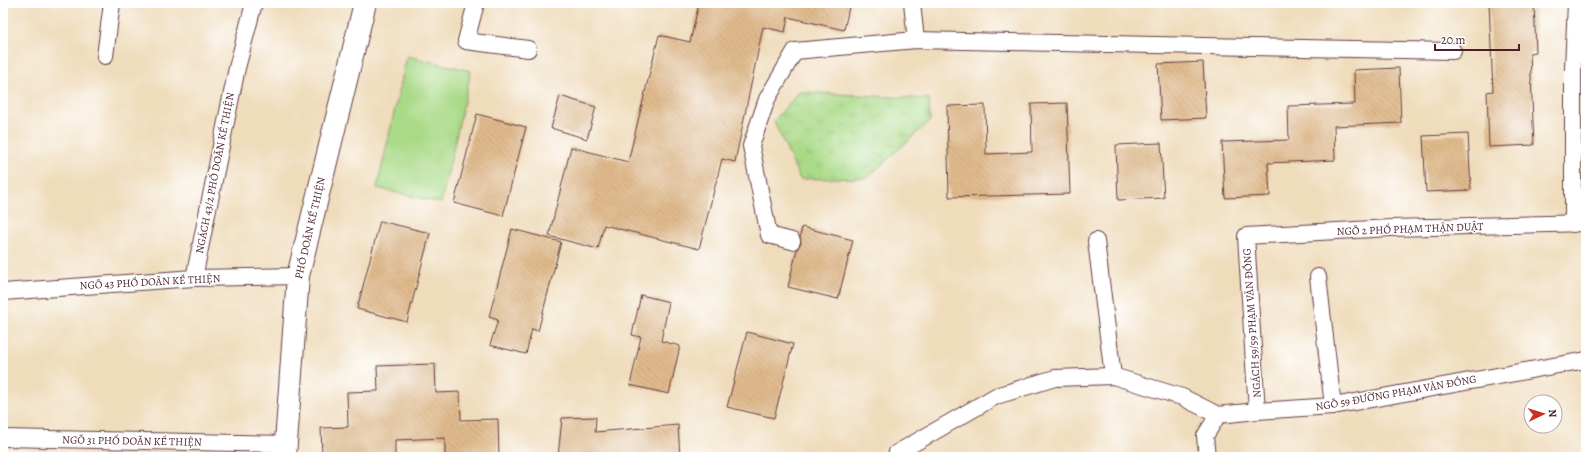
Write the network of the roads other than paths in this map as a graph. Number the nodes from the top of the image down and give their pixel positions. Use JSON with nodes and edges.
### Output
{"nodes":[{"id":1,"x":112,"y":3,"type":"edge"},
{"id":2,"x":254,"y":3,"type":"edge"},
{"id":3,"x":365,"y":3,"type":"edge"},
{"id":4,"x":476,"y":3,"type":"edge"},
{"id":5,"x":912,"y":3,"type":"edge"},
{"id":6,"x":1576,"y":3,"type":"edge"},
{"id":7,"x":916,"y":40,"type":"junction"},
{"id":8,"x":528,"y":49,"type":"dead end"},
{"id":9,"x":1453,"y":51,"type":"dead end"},
{"id":10,"x":105,"y":56,"type":"dead end"},
{"id":11,"x":1579,"y":67,"type":"edge"},
{"id":12,"x":1580,"y":223,"type":"edge"},
{"id":13,"x":1246,"y":236,"type":"joint"},
{"id":14,"x":792,"y":241,"type":"dead end"},
{"id":15,"x":1096,"y":241,"type":"dead end"},
{"id":16,"x":298,"y":276,"type":"junction"},
{"id":17,"x":1318,"y":277,"type":"dead end"},
{"id":18,"x":194,"y":278,"type":"junction"},
{"id":19,"x":3,"y":292,"type":"edge"},
{"id":20,"x":1586,"y":360,"type":"edge"},
{"id":21,"x":1113,"y":376,"type":"junction"},
{"id":22,"x":1333,"y":406,"type":"junction"},
{"id":23,"x":1257,"y":411,"type":"junction"},
{"id":24,"x":1218,"y":415,"type":"junction"},
{"id":25,"x":3,"y":438,"type":"edge"},
{"id":26,"x":286,"y":450,"type":"edge"},
{"id":27,"x":898,"y":457,"type":"edge"},
{"id":28,"x":1207,"y":457,"type":"edge"}],
"edges":[{"from":1,"to":10,"type":"lane"},
{"from":2,"to":18,"type":"lane","name":"NGÁCH 43/2 PHỐ DOÃN KẾ THIỆN"},
{"from":3,"to":16,"type":"street","name":"PHỐ DOÃN KẾ THIỆN"},
{"from":4,"to":8,"type":"lane"},
{"from":5,"to":7,"type":"lane"},
{"from":6,"to":11,"type":"lane"},
{"from":7,"to":9,"type":"lane"},
{"from":7,"to":14,"type":"lane"},
{"from":11,"to":12,"type":"lane"},
{"from":12,"to":13,"type":"lane","name":"NGÕ 2 PHỐ PHẠM THẬN DUẬT"},
{"from":13,"to":23,"type":"lane","name":"NGÁCH 59/59 PHẠM VĂN ĐỒNG"},
{"from":15,"to":21,"type":"lane"},
{"from":16,"to":18,"type":"lane","name":"NGÕ 43 PHỐ DOÃN KẾ THIỆN"},
{"from":16,"to":26,"type":"street","name":"PHỐ DOÃN KẾ THIỆN"},
{"from":17,"to":22,"type":"lane"},
{"from":18,"to":19,"type":"lane","name":"NGÕ 43 PHỐ DOÃN KẾ THIỆN"},
{"from":20,"to":22,"type":"lane","name":"NGÕ 59 ĐƯỜNG PHẠM VĂN ĐỒNG"},
{"from":21,"to":24,"type":"lane"},
{"from":21,"to":27,"type":"lane"},
{"from":22,"to":23,"type":"lane","name":"NGÕ 59 ĐƯỜNG PHẠM VĂN ĐỒNG"},
{"from":23,"to":24,"type":"lane","name":"NGÕ 59 ĐƯỜNG PHẠM VĂN ĐỒNG"},
{"from":24,"to":28,"type":"lane"},
{"from":25,"to":26,"type":"lane","name":"NGÕ 31 PHỐ DOÃN KẾ THIỆN"}]}
